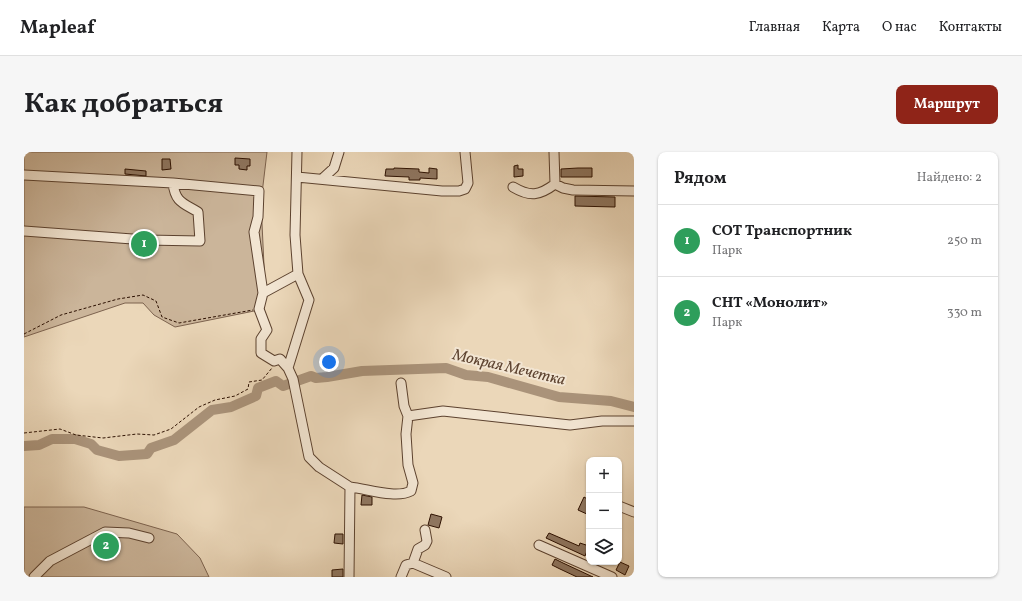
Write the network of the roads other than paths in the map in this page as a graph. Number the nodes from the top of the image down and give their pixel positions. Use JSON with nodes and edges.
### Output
{"nodes":[{"id":1,"x":297,"y":152,"type":"edge"},
{"id":2,"x":339,"y":152,"type":"edge"},
{"id":3,"x":465,"y":152,"type":"edge"},
{"id":4,"x":554,"y":152,"type":"edge"},
{"id":5,"x":24,"y":175,"type":"edge"},
{"id":6,"x":297,"y":177,"type":"junction"},
{"id":7,"x":322,"y":179,"type":"junction"},
{"id":8,"x":173,"y":183,"type":"junction"},
{"id":9,"x":555,"y":184,"type":"junction"},
{"id":10,"x":513,"y":187,"type":"dead end"},
{"id":11,"x":634,"y":191,"type":"edge"},
{"id":12,"x":24,"y":231,"type":"edge"},
{"id":13,"x":298,"y":274,"type":"junction"},
{"id":14,"x":263,"y":293,"type":"junction"},
{"id":15,"x":288,"y":368,"type":"junction"},
{"id":16,"x":401,"y":383,"type":"dead end"},
{"id":17,"x":408,"y":416,"type":"junction"},
{"id":18,"x":634,"y":421,"type":"edge"},
{"id":19,"x":350,"y":487,"type":"junction"},
{"id":20,"x":622,"y":507,"type":"edge"},
{"id":21,"x":634,"y":512,"type":"edge"},
{"id":22,"x":425,"y":530,"type":"dead end"},
{"id":23,"x":149,"y":538,"type":"dead end"},
{"id":24,"x":539,"y":545,"type":"dead end"},
{"id":25,"x":413,"y":563,"type":"junction"},
{"id":26,"x":34,"y":577,"type":"edge"},
{"id":27,"x":349,"y":577,"type":"edge"},
{"id":28,"x":401,"y":577,"type":"edge"},
{"id":29,"x":446,"y":577,"type":"edge"},
{"id":30,"x":612,"y":577,"type":"edge"}],
"edges":[{"from":1,"to":6,"type":"street"},
{"from":2,"to":7,"type":"street"},
{"from":3,"to":7,"type":"street"},
{"from":4,"to":9,"type":"street"},
{"from":5,"to":8,"type":"street"},
{"from":6,"to":7,"type":"street"},
{"from":6,"to":13,"type":"street"},
{"from":8,"to":12,"type":"street"},
{"from":8,"to":14,"type":"street"},
{"from":9,"to":10,"type":"street"},
{"from":9,"to":11,"type":"street"},
{"from":13,"to":14,"type":"street"},
{"from":13,"to":15,"type":"street"},
{"from":14,"to":15,"type":"street"},
{"from":15,"to":19,"type":"street"},
{"from":16,"to":17,"type":"street"},
{"from":17,"to":18,"type":"street"},
{"from":17,"to":19,"type":"street"},
{"from":19,"to":27,"type":"street"},
{"from":20,"to":21,"type":"street"},
{"from":22,"to":25,"type":"street"},
{"from":23,"to":26,"type":"street"},
{"from":24,"to":30,"type":"street"},
{"from":25,"to":28,"type":"street"},
{"from":25,"to":29,"type":"street"}]}
